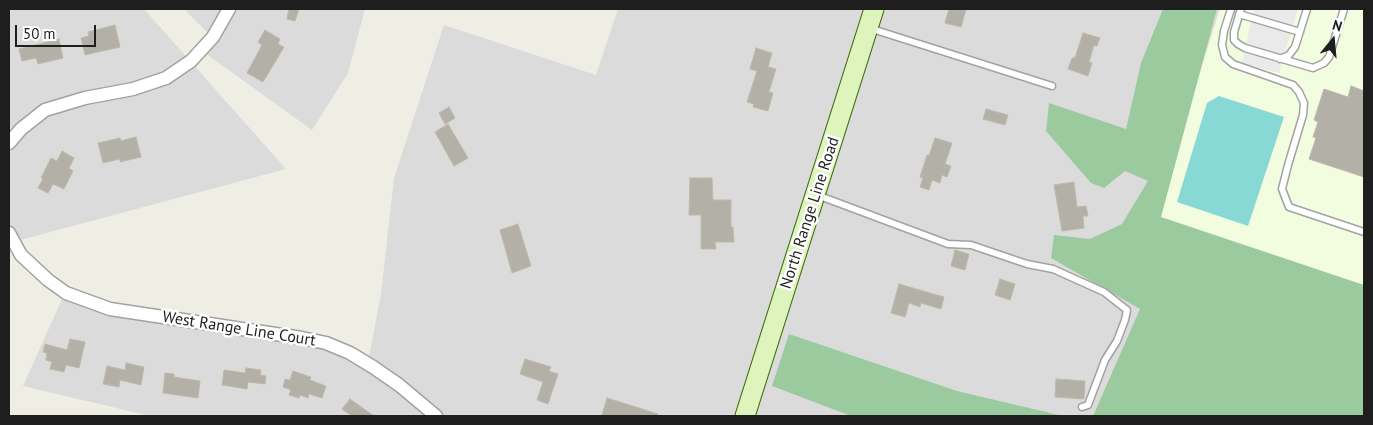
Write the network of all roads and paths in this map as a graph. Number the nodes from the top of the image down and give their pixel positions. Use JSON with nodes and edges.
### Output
{"nodes":[{"id":1,"x":229,"y":9,"type":"edge"},
{"id":2,"x":874,"y":9,"type":"edge"},
{"id":3,"x":1231,"y":9,"type":"edge"},
{"id":4,"x":1307,"y":9,"type":"edge"},
{"id":5,"x":1344,"y":9,"type":"edge"},
{"id":6,"x":1240,"y":11,"type":"edge"},
{"id":7,"x":868,"y":28,"type":"junction"},
{"id":8,"x":1300,"y":32,"type":"junction"},
{"id":9,"x":1280,"y":58,"type":"junction"},
{"id":10,"x":1052,"y":86,"type":"dead end"},
{"id":11,"x":9,"y":144,"type":"edge"},
{"id":12,"x":815,"y":194,"type":"junction"},
{"id":13,"x":9,"y":232,"type":"edge"},
{"id":14,"x":1364,"y":232,"type":"edge"},
{"id":15,"x":1082,"y":407,"type":"dead end"},
{"id":16,"x":436,"y":416,"type":"edge"},
{"id":17,"x":745,"y":416,"type":"edge"}],
"edges":[{"from":1,"to":11,"type":"street"},
{"from":2,"to":7,"type":"street","name":"North Range Line Road"},
{"from":3,"to":14,"type":"lane"},
{"from":4,"to":8,"type":"lane"},
{"from":5,"to":9,"type":"lane"},
{"from":6,"to":8,"type":"lane"},
{"from":6,"to":9,"type":"lane"},
{"from":7,"to":10,"type":"lane"},
{"from":7,"to":12,"type":"street","name":"North Range Line Road"},
{"from":8,"to":9,"type":"lane"},
{"from":12,"to":15,"type":"lane"},
{"from":12,"to":17,"type":"street","name":"North Range Line Road"},
{"from":13,"to":16,"type":"street","name":"West Range Line Court"}]}
